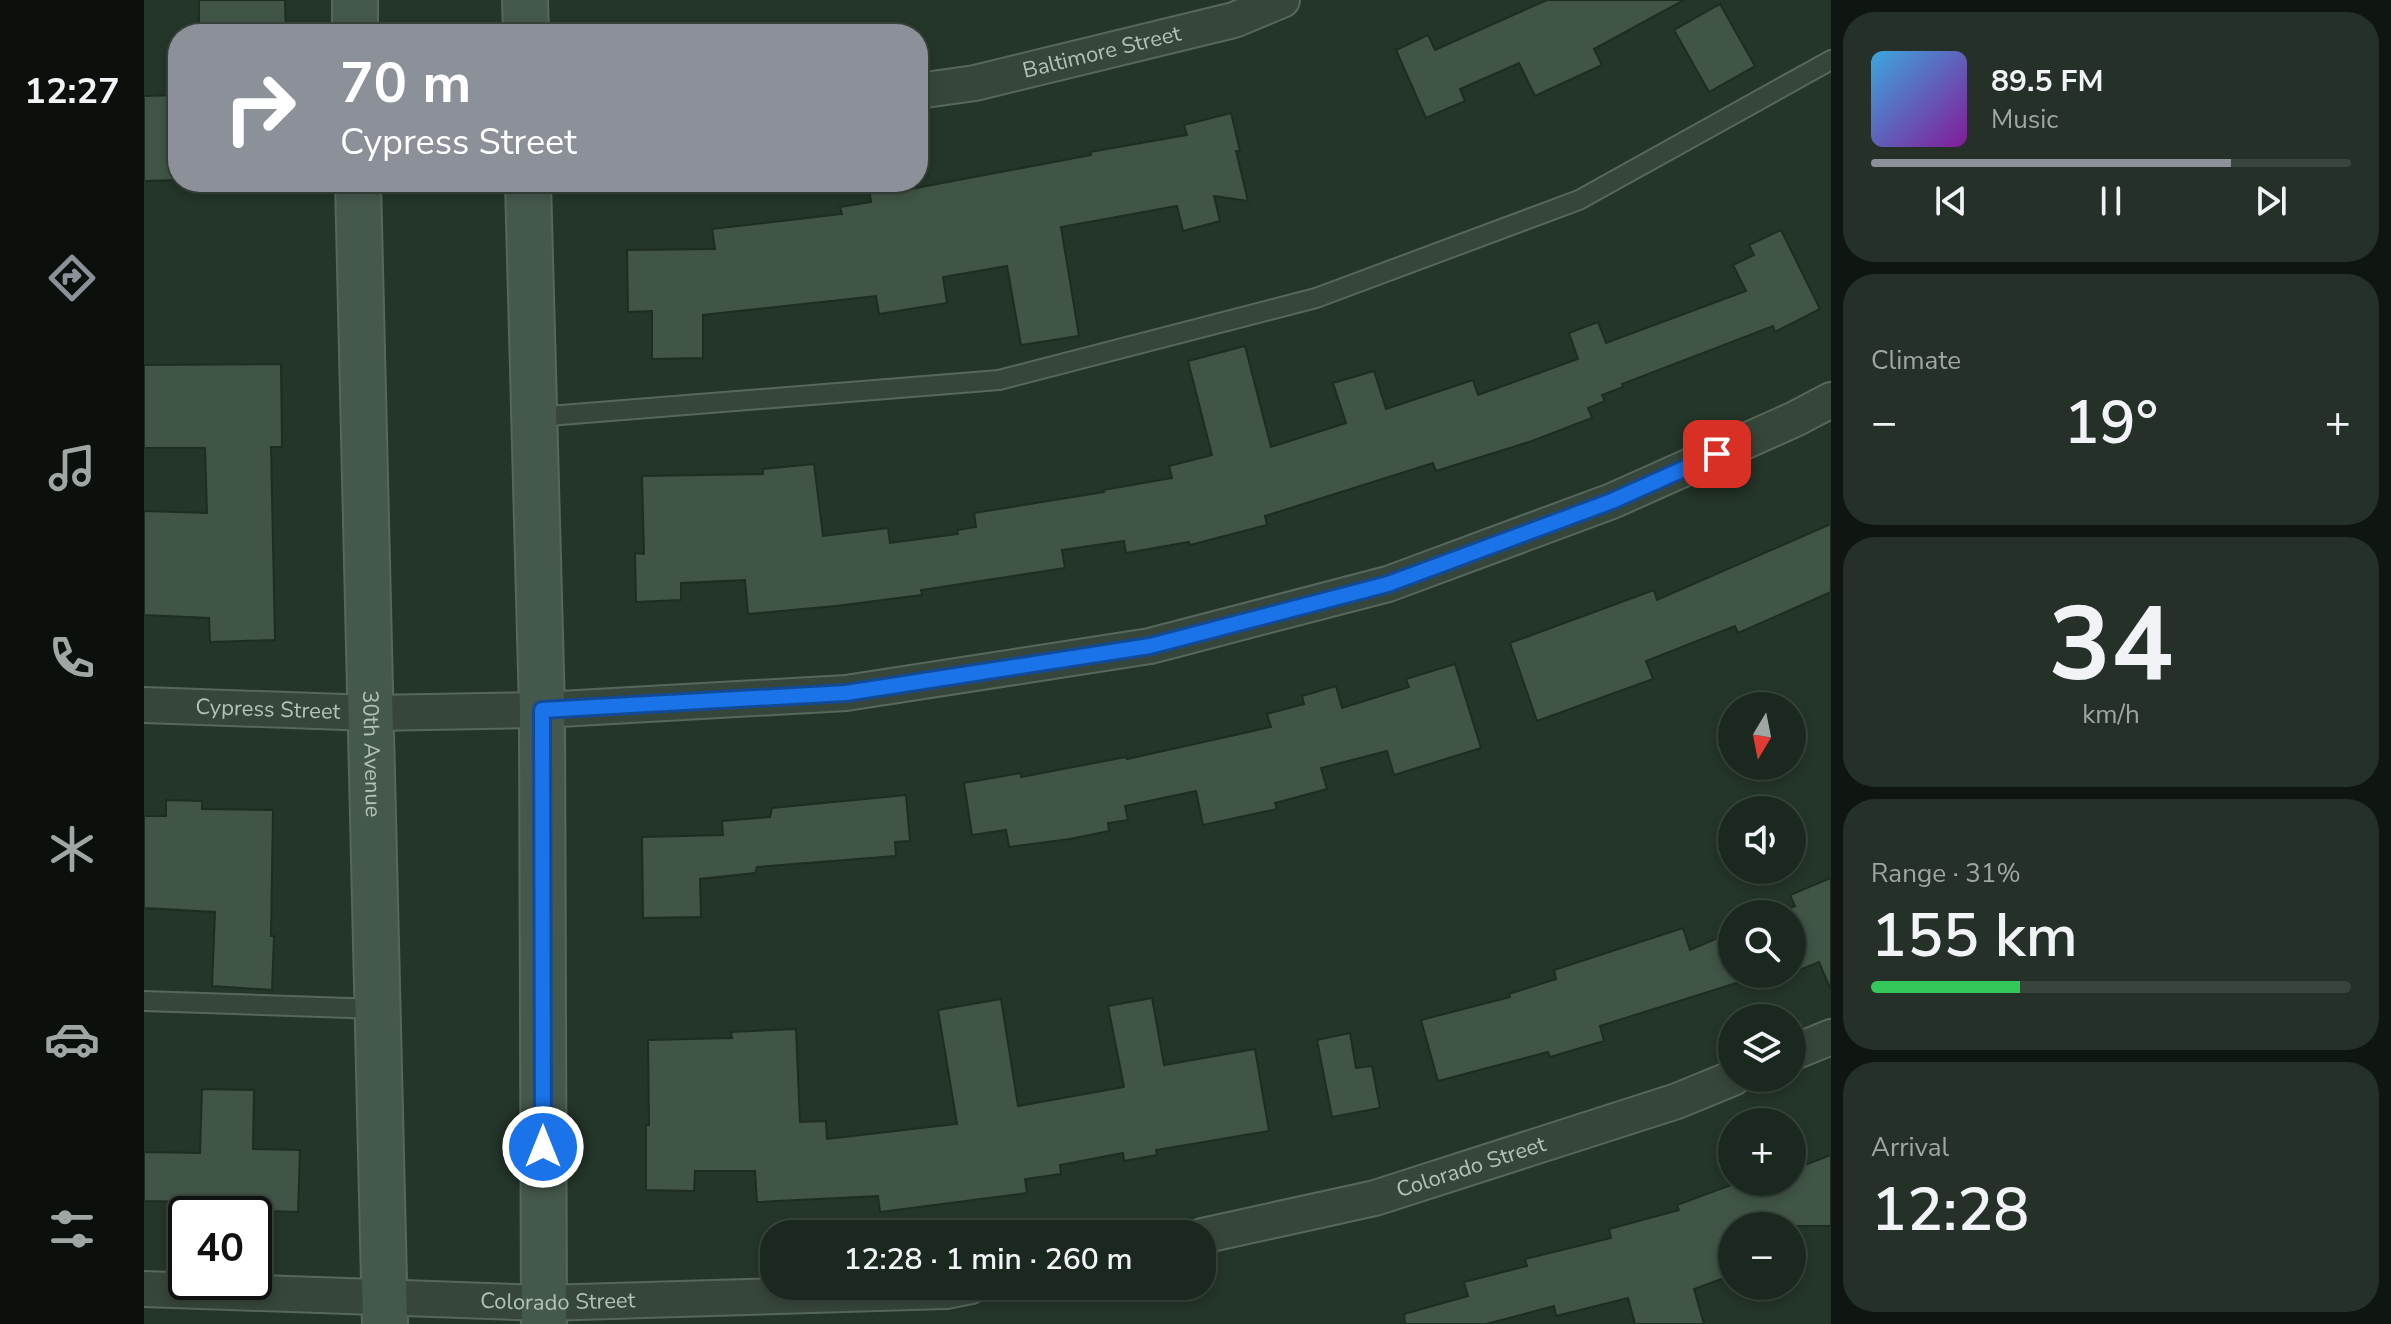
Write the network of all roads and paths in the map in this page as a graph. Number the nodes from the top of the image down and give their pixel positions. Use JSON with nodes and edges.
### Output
{"nodes":[{"id":1,"x":355,"y":0,"type":"edge"},
{"id":2,"x":525,"y":0,"type":"edge"},
{"id":3,"x":1282,"y":0,"type":"edge"},
{"id":4,"x":355,"y":24,"type":"edge"},
{"id":5,"x":526,"y":24,"type":"edge"},
{"id":6,"x":1831,"y":60,"type":"edge"},
{"id":7,"x":928,"y":90,"type":"edge"},
{"id":8,"x":358,"y":192,"type":"edge"},
{"id":9,"x":528,"y":192,"type":"edge"},
{"id":10,"x":1831,"y":400,"type":"edge"},
{"id":11,"x":536,"y":417,"type":"junction"},
{"id":12,"x":144,"y":705,"type":"edge"},
{"id":13,"x":542,"y":710,"type":"junction"},
{"id":14,"x":372,"y":713,"type":"junction"},
{"id":15,"x":144,"y":1001,"type":"edge"},
{"id":16,"x":378,"y":1009,"type":"junction"},
{"id":17,"x":1831,"y":1037,"type":"edge"},
{"id":18,"x":1806,"y":1047,"type":"edge"},
{"id":19,"x":1718,"y":1084,"type":"edge"},
{"id":20,"x":1216,"y":1233,"type":"edge"},
{"id":21,"x":144,"y":1289,"type":"edge"},
{"id":22,"x":782,"y":1300,"type":"edge"},
{"id":23,"x":384,"y":1310,"type":"edge"},
{"id":24,"x":544,"y":1313,"type":"edge"}],
"edges":[{"from":1,"to":4,"type":"street"},
{"from":2,"to":5,"type":"street"},
{"from":3,"to":7,"type":"street","name":"Baltimore Street"},
{"from":6,"to":11,"type":"lane"},
{"from":8,"to":14,"type":"street","name":"30th Avenue"},
{"from":9,"to":11,"type":"street"},
{"from":10,"to":13,"type":"street","name":"Cypress Street"},
{"from":11,"to":13,"type":"street"},
{"from":12,"to":14,"type":"street","name":"Cypress Street"},
{"from":13,"to":14,"type":"street","name":"Cypress Street"},
{"from":13,"to":24,"type":"street"},
{"from":14,"to":16,"type":"street","name":"30th Avenue"},
{"from":15,"to":16,"type":"lane"},
{"from":16,"to":23,"type":"street","name":"30th Avenue"},
{"from":17,"to":18,"type":"street"},
{"from":19,"to":20,"type":"street","name":"Colorado Street"},
{"from":21,"to":23,"type":"street","name":"Colorado Street"},
{"from":22,"to":24,"type":"street","name":"Colorado Street"},
{"from":23,"to":24,"type":"street","name":"Colorado Street"}]}
